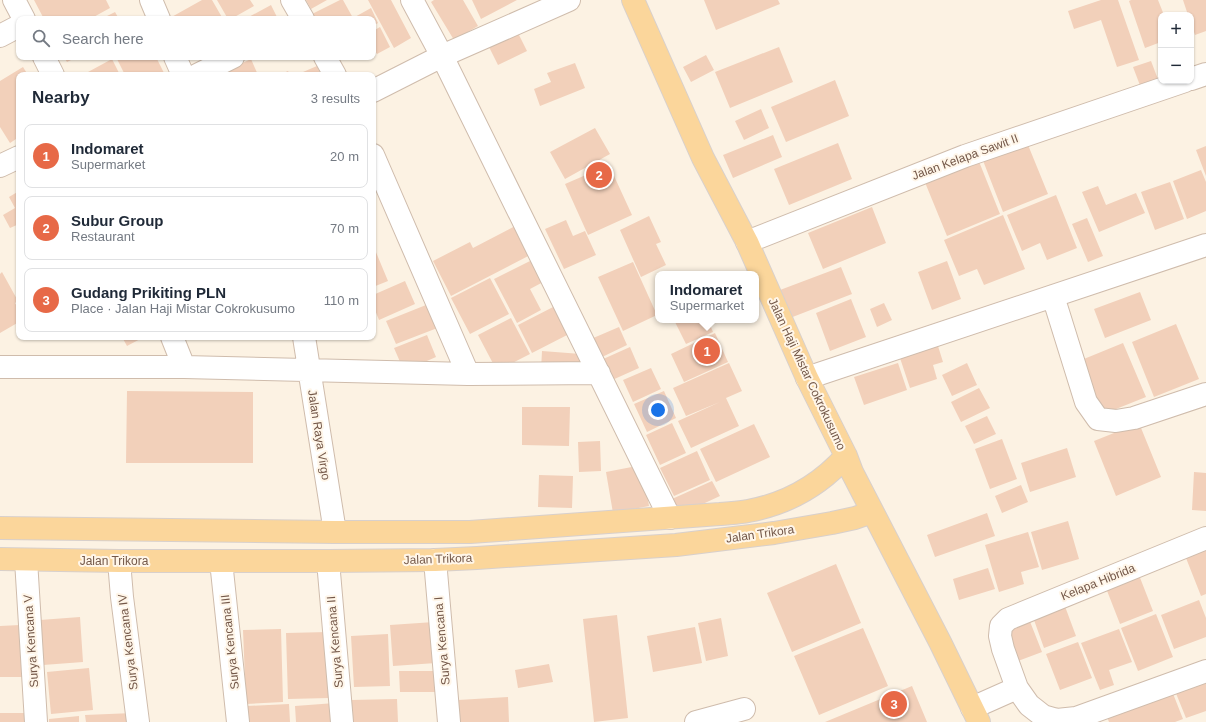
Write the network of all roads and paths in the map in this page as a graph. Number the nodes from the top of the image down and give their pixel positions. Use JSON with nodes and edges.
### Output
{"nodes":[{"id":1,"x":14,"y":0,"type":"edge"},
{"id":2,"x":151,"y":0,"type":"edge"},
{"id":3,"x":292,"y":0,"type":"edge"},
{"id":4,"x":412,"y":0,"type":"edge"},
{"id":5,"x":633,"y":0,"type":"edge"},
{"id":6,"x":557,"y":2,"type":"edge"},
{"id":7,"x":22,"y":16,"type":"edge"},
{"id":8,"x":158,"y":16,"type":"edge"},
{"id":9,"x":301,"y":16,"type":"edge"},
{"id":10,"x":16,"y":28,"type":"edge"},
{"id":11,"x":0,"y":36,"type":"edge"},
{"id":12,"x":442,"y":56,"type":"junction"},
{"id":13,"x":46,"y":60,"type":"edge"},
{"id":14,"x":176,"y":60,"type":"edge"},
{"id":15,"x":227,"y":60,"type":"edge"},
{"id":16,"x":327,"y":60,"type":"edge"},
{"id":17,"x":52,"y":72,"type":"edge"},
{"id":18,"x":182,"y":72,"type":"edge"},
{"id":19,"x":203,"y":72,"type":"edge"},
{"id":20,"x":333,"y":72,"type":"edge"},
{"id":21,"x":1206,"y":74,"type":"edge"},
{"id":22,"x":1194,"y":78,"type":"edge"},
{"id":23,"x":1176,"y":84,"type":"edge"},
{"id":24,"x":376,"y":89,"type":"edge"},
{"id":25,"x":16,"y":158,"type":"edge"},
{"id":26,"x":376,"y":162,"type":"edge"},
{"id":27,"x":0,"y":166,"type":"edge"},
{"id":28,"x":747,"y":242,"type":"junction"},
{"id":29,"x":1206,"y":245,"type":"edge"},
{"id":30,"x":1053,"y":296,"type":"junction"},
{"id":31,"x":173,"y":340,"type":"edge"},
{"id":32,"x":304,"y":340,"type":"edge"},
{"id":33,"x":0,"y":367,"type":"edge"},
{"id":34,"x":184,"y":367,"type":"junction"},
{"id":35,"x":309,"y":370,"type":"junction"},
{"id":36,"x":599,"y":373,"type":"junction"},
{"id":37,"x":468,"y":374,"type":"junction"},
{"id":38,"x":807,"y":378,"type":"junction"},
{"id":39,"x":1206,"y":394,"type":"edge"},
{"id":40,"x":846,"y":456,"type":"junction"},
{"id":41,"x":872,"y":512,"type":"junction"},
{"id":42,"x":670,"y":518,"type":"junction"},
{"id":43,"x":0,"y":528,"type":"edge"},
{"id":44,"x":335,"y":532,"type":"junction"},
{"id":45,"x":1206,"y":538,"type":"edge"},
{"id":46,"x":0,"y":559,"type":"edge"},
{"id":47,"x":26,"y":560,"type":"junction"},
{"id":48,"x":435,"y":560,"type":"junction"},
{"id":49,"x":119,"y":561,"type":"junction"},
{"id":50,"x":221,"y":561,"type":"junction"},
{"id":51,"x":328,"y":561,"type":"junction"},
{"id":52,"x":1206,"y":671,"type":"edge"},
{"id":53,"x":1017,"y":688,"type":"junction"},
{"id":54,"x":744,"y":709,"type":"dead end"},
{"id":55,"x":976,"y":715,"type":"edge"},
{"id":56,"x":36,"y":722,"type":"edge"},
{"id":57,"x":138,"y":722,"type":"edge"},
{"id":58,"x":238,"y":722,"type":"edge"},
{"id":59,"x":342,"y":722,"type":"edge"},
{"id":60,"x":449,"y":722,"type":"edge"},
{"id":61,"x":696,"y":722,"type":"edge"}],
"edges":[{"from":1,"to":7,"type":"street"},
{"from":2,"to":8,"type":"street"},
{"from":3,"to":9,"type":"street"},
{"from":4,"to":12,"type":"street"},
{"from":5,"to":28,"type":"main road","name":"Jalan Haji Mistar Cokrokusumo"},
{"from":6,"to":12,"type":"street"},
{"from":10,"to":11,"type":"street"},
{"from":12,"to":24,"type":"street"},
{"from":12,"to":36,"type":"street"},
{"from":13,"to":17,"type":"street"},
{"from":14,"to":18,"type":"street"},
{"from":15,"to":19,"type":"street"},
{"from":16,"to":20,"type":"street"},
{"from":21,"to":22,"type":"street"},
{"from":23,"to":28,"type":"street","name":"Jalan Kelapa Sawit II"},
{"from":25,"to":27,"type":"street"},
{"from":26,"to":37,"type":"street"},
{"from":28,"to":38,"type":"main road","name":"Jalan Haji Mistar Cokrokusumo"},
{"from":29,"to":30,"type":"street"},
{"from":30,"to":38,"type":"street"},
{"from":30,"to":39,"type":"street"},
{"from":31,"to":34,"type":"street"},
{"from":32,"to":35,"type":"street","name":"Jalan Raya Virgo"},
{"from":33,"to":34,"type":"street"},
{"from":34,"to":35,"type":"street"},
{"from":35,"to":37,"type":"street"},
{"from":35,"to":44,"type":"street","name":"Jalan Raya Virgo"},
{"from":36,"to":37,"type":"street"},
{"from":36,"to":42,"type":"street"},
{"from":38,"to":40,"type":"main road","name":"Jalan Haji Mistar Cokrokusumo"},
{"from":40,"to":41,"type":"main road","name":"Jalan Haji Mistar Cokrokusumo"},
{"from":40,"to":42,"type":"main road","name":"Jalan Trikora"},
{"from":41,"to":48,"type":"main road","name":"Jalan Trikora"},
{"from":41,"to":55,"type":"main road","name":"Jalan Haji Mistar Cokrokusumo"},
{"from":42,"to":44,"type":"main road","name":"Jalan Trikora"},
{"from":43,"to":44,"type":"main road","name":"Jalan Trikora"},
{"from":45,"to":53,"type":"street","name":"Kelapa Hibrida"},
{"from":46,"to":47,"type":"main road","name":"Jalan Trikora"},
{"from":47,"to":49,"type":"main road","name":"Jalan Trikora"},
{"from":47,"to":56,"type":"street","name":"Surya Kencana V"},
{"from":48,"to":51,"type":"main road","name":"Jalan Trikora"},
{"from":48,"to":60,"type":"street","name":"Surya Kencana I"},
{"from":49,"to":50,"type":"main road","name":"Jalan Trikora"},
{"from":49,"to":57,"type":"street","name":"Surya Kencana IV"},
{"from":50,"to":51,"type":"main road","name":"Jalan Trikora"},
{"from":50,"to":58,"type":"street","name":"Surya Kencana III"},
{"from":51,"to":59,"type":"street","name":"Surya Kencana II"},
{"from":52,"to":53,"type":"street"},
{"from":53,"to":55,"type":"street"},
{"from":54,"to":61,"type":"street"}]}
